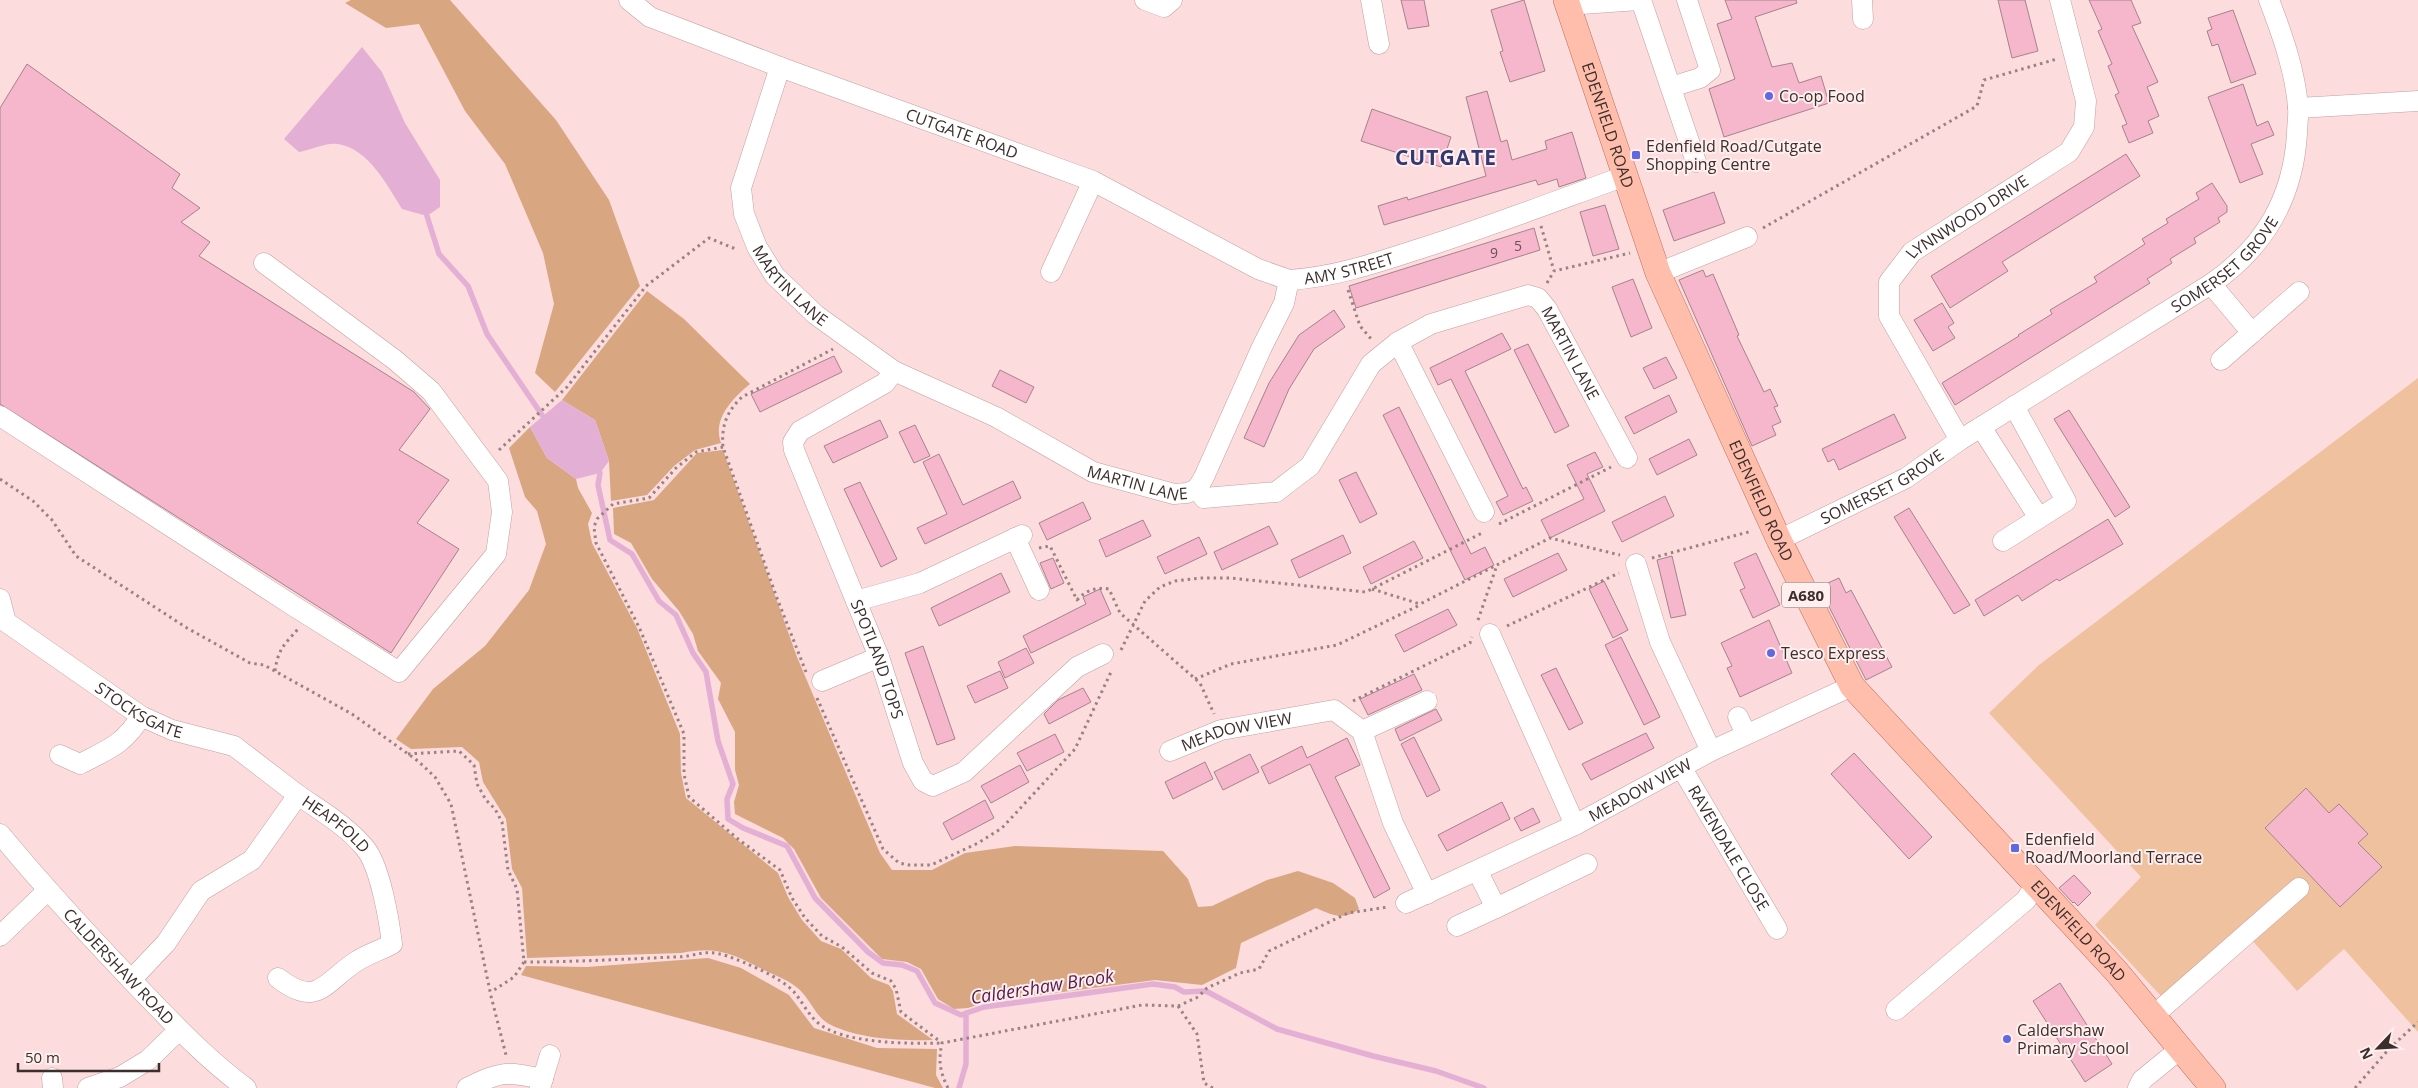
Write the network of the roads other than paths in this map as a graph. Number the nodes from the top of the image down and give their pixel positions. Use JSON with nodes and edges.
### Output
{"nodes":[{"id":1,"x":629,"y":0,"type":"edge"},
{"id":2,"x":1145,"y":0,"type":"edge"},
{"id":3,"x":1172,"y":0,"type":"edge"},
{"id":4,"x":1371,"y":0,"type":"edge"},
{"id":5,"x":1640,"y":0,"type":"edge"},
{"id":6,"x":1687,"y":0,"type":"edge"},
{"id":7,"x":2060,"y":0,"type":"edge"},
{"id":8,"x":2269,"y":0,"type":"edge"},
{"id":9,"x":1566,"y":2,"type":"edge"},
{"id":10,"x":1379,"y":44,"type":"dead end"},
{"id":11,"x":780,"y":67,"type":"junction"},
{"id":12,"x":1671,"y":87,"type":"junction"},
{"id":13,"x":2418,"y":101,"type":"edge"},
{"id":14,"x":2298,"y":108,"type":"junction"},
{"id":15,"x":1696,"y":162,"type":"dead end"},
{"id":16,"x":1625,"y":176,"type":"junction"},
{"id":17,"x":1093,"y":181,"type":"junction"},
{"id":18,"x":1747,"y":237,"type":"road end"},
{"id":19,"x":264,"y":263,"type":"dead end"},
{"id":20,"x":1051,"y":272,"type":"dead end"},
{"id":21,"x":1658,"y":273,"type":"junction"},
{"id":22,"x":1289,"y":280,"type":"junction"},
{"id":23,"x":2211,"y":284,"type":"junction"},
{"id":24,"x":2299,"y":292,"type":"dead end"},
{"id":25,"x":2252,"y":333,"type":"junction"},
{"id":26,"x":1391,"y":348,"type":"junction"},
{"id":27,"x":2221,"y":360,"type":"dead end"},
{"id":28,"x":894,"y":371,"type":"junction"},
{"id":29,"x":2014,"y":406,"type":"junction"},
{"id":30,"x":0,"y":416,"type":"edge"},
{"id":31,"x":1981,"y":427,"type":"junction"},
{"id":32,"x":1960,"y":440,"type":"junction"},
{"id":33,"x":1627,"y":458,"type":"road end"},
{"id":34,"x":1197,"y":489,"type":"junction"},
{"id":35,"x":2039,"y":518,"type":"junction"},
{"id":36,"x":1488,"y":523,"type":"road end"},
{"id":37,"x":1775,"y":532,"type":"junction"},
{"id":38,"x":2003,"y":541,"type":"dead end"},
{"id":39,"x":1640,"y":563,"type":"road end"},
{"id":40,"x":1039,"y":590,"type":"dead end"},
{"id":41,"x":0,"y":599,"type":"edge"},
{"id":42,"x":856,"y":601,"type":"junction"},
{"id":43,"x":3,"y":625,"type":"edge"},
{"id":44,"x":1480,"y":631,"type":"road end"},
{"id":45,"x":880,"y":657,"type":"junction"},
{"id":46,"x":1111,"y":660,"type":"road end"},
{"id":47,"x":815,"y":684,"type":"road end"},
{"id":48,"x":1852,"y":686,"type":"junction"},
{"id":49,"x":1427,"y":701,"type":"dead end"},
{"id":50,"x":141,"y":716,"type":"junction"},
{"id":51,"x":1362,"y":731,"type":"junction"},
{"id":52,"x":1170,"y":750,"type":"dead end"},
{"id":53,"x":1711,"y":751,"type":"junction"},
{"id":54,"x":60,"y":755,"type":"dead end"},
{"id":55,"x":1681,"y":767,"type":"junction"},
{"id":56,"x":298,"y":795,"type":"junction"},
{"id":57,"x":1576,"y":826,"type":"junction"},
{"id":58,"x":0,"y":834,"type":"edge"},
{"id":59,"x":1587,"y":864,"type":"dead end"},
{"id":60,"x":1478,"y":872,"type":"junction"},
{"id":61,"x":2035,"y":885,"type":"junction"},
{"id":62,"x":2299,"y":888,"type":"dead end"},
{"id":63,"x":47,"y":891,"type":"junction"},
{"id":64,"x":1427,"y":894,"type":"junction"},
{"id":65,"x":1406,"y":904,"type":"road end"},
{"id":66,"x":1496,"y":908,"type":"junction"},
{"id":67,"x":1457,"y":926,"type":"dead end"},
{"id":68,"x":1777,"y":929,"type":"dead end"},
{"id":69,"x":0,"y":936,"type":"edge"},
{"id":70,"x":278,"y":978,"type":"dead end"},
{"id":71,"x":132,"y":980,"type":"junction"},
{"id":72,"x":1896,"y":1010,"type":"dead end"},
{"id":73,"x":2153,"y":1016,"type":"junction"},
{"id":74,"x":179,"y":1030,"type":"junction"},
{"id":75,"x":2180,"y":1049,"type":"junction"},
{"id":76,"x":550,"y":1055,"type":"dead end"},
{"id":77,"x":541,"y":1083,"type":"edge"},
{"id":78,"x":88,"y":1088,"type":"edge"},
{"id":79,"x":246,"y":1088,"type":"edge"},
{"id":80,"x":467,"y":1088,"type":"edge"},
{"id":81,"x":2138,"y":1088,"type":"edge"},
{"id":82,"x":2212,"y":1088,"type":"edge"}],
"edges":[{"from":1,"to":11,"type":"street","name":"CUTGATE ROAD"},
{"from":2,"to":3,"type":"street"},
{"from":4,"to":10,"type":"street"},
{"from":5,"to":9,"type":"street"},
{"from":5,"to":12,"type":"street"},
{"from":6,"to":12,"type":"street"},
{"from":7,"to":32,"type":"street","name":"LYNNWOOD DRIVE"},
{"from":8,"to":14,"type":"street","name":"SOMERSET GROVE"},
{"from":9,"to":16,"type":"main road","name":"EDENFIELD ROAD","number":"A680"},
{"from":11,"to":17,"type":"street","name":"CUTGATE ROAD"},
{"from":11,"to":28,"type":"street","name":"MARTIN LANE"},
{"from":12,"to":15,"type":"street"},
{"from":13,"to":14,"type":"street"},
{"from":14,"to":23,"type":"street","name":"SOMERSET GROVE"},
{"from":16,"to":21,"type":"main road","name":"EDENFIELD ROAD","number":"A680"},
{"from":16,"to":22,"type":"street","name":"AMY STREET"},
{"from":17,"to":20,"type":"street"},
{"from":17,"to":22,"type":"street","name":"CUTGATE ROAD"},
{"from":18,"to":21,"type":"street"},
{"from":19,"to":30,"type":"street"},
{"from":21,"to":37,"type":"main road","name":"EDENFIELD ROAD","number":"A680"},
{"from":22,"to":34,"type":"street","name":"AMY STREET"},
{"from":23,"to":25,"type":"street"},
{"from":23,"to":29,"type":"street","name":"SOMERSET GROVE"},
{"from":24,"to":25,"type":"street"},
{"from":25,"to":27,"type":"street"},
{"from":26,"to":33,"type":"street","name":"MARTIN LANE"},
{"from":26,"to":34,"type":"street","name":"MARTIN LANE"},
{"from":26,"to":36,"type":"street"},
{"from":28,"to":34,"type":"street","name":"MARTIN LANE"},
{"from":28,"to":42,"type":"street","name":"SPOTLAND TOPS"},
{"from":29,"to":31,"type":"street","name":"SOMERSET GROVE"},
{"from":29,"to":35,"type":"street"},
{"from":31,"to":32,"type":"street","name":"SOMERSET GROVE"},
{"from":31,"to":35,"type":"street"},
{"from":32,"to":37,"type":"street","name":"SOMERSET GROVE"},
{"from":35,"to":38,"type":"street"},
{"from":37,"to":48,"type":"main road","name":"EDENFIELD ROAD","number":"A680"},
{"from":39,"to":53,"type":"street"},
{"from":40,"to":42,"type":"street"},
{"from":41,"to":43,"type":"street","name":"STOCKSGATE"},
{"from":42,"to":45,"type":"street","name":"SPOTLAND TOPS"},
{"from":43,"to":50,"type":"street","name":"STOCKSGATE"},
{"from":44,"to":57,"type":"street"},
{"from":45,"to":46,"type":"street","name":"SPOTLAND TOPS"},
{"from":45,"to":47,"type":"street"},
{"from":48,"to":53,"type":"street","name":"MEADOW VIEW"},
{"from":48,"to":61,"type":"main road","name":"EDENFIELD ROAD","number":"A680"},
{"from":49,"to":51,"type":"street"},
{"from":50,"to":54,"type":"street"},
{"from":50,"to":56,"type":"street","name":"STOCKSGATE"},
{"from":51,"to":52,"type":"street","name":"MEADOW VIEW"},
{"from":51,"to":64,"type":"street"},
{"from":53,"to":55,"type":"street","name":"MEADOW VIEW"},
{"from":55,"to":57,"type":"street","name":"MEADOW VIEW"},
{"from":55,"to":68,"type":"street","name":"RAVENDALE CLOSE"},
{"from":56,"to":70,"type":"street","name":"HEAPFOLD"},
{"from":56,"to":71,"type":"street","name":"HEAPFOLD"},
{"from":57,"to":60,"type":"street","name":"MEADOW VIEW"},
{"from":58,"to":63,"type":"street","name":"CALDERSHAW ROAD"},
{"from":59,"to":66,"type":"street"},
{"from":60,"to":64,"type":"street","name":"MEADOW VIEW"},
{"from":60,"to":66,"type":"street"},
{"from":61,"to":72,"type":"street"},
{"from":61,"to":73,"type":"main road","name":"EDENFIELD ROAD","number":"A680"},
{"from":62,"to":73,"type":"street"},
{"from":63,"to":69,"type":"street"},
{"from":63,"to":71,"type":"street","name":"CALDERSHAW ROAD"},
{"from":64,"to":65,"type":"street","name":"MEADOW VIEW"},
{"from":66,"to":67,"type":"street"},
{"from":71,"to":74,"type":"street","name":"CALDERSHAW ROAD"},
{"from":73,"to":75,"type":"main road","name":"EDENFIELD ROAD","number":"A680"},
{"from":74,"to":78,"type":"street"},
{"from":74,"to":79,"type":"street","name":"CALDERSHAW ROAD"},
{"from":75,"to":81,"type":"street"},
{"from":75,"to":82,"type":"main road","name":"EDENFIELD ROAD","number":"A680"},
{"from":76,"to":77,"type":"street"},
{"from":77,"to":80,"type":"street"}]}
